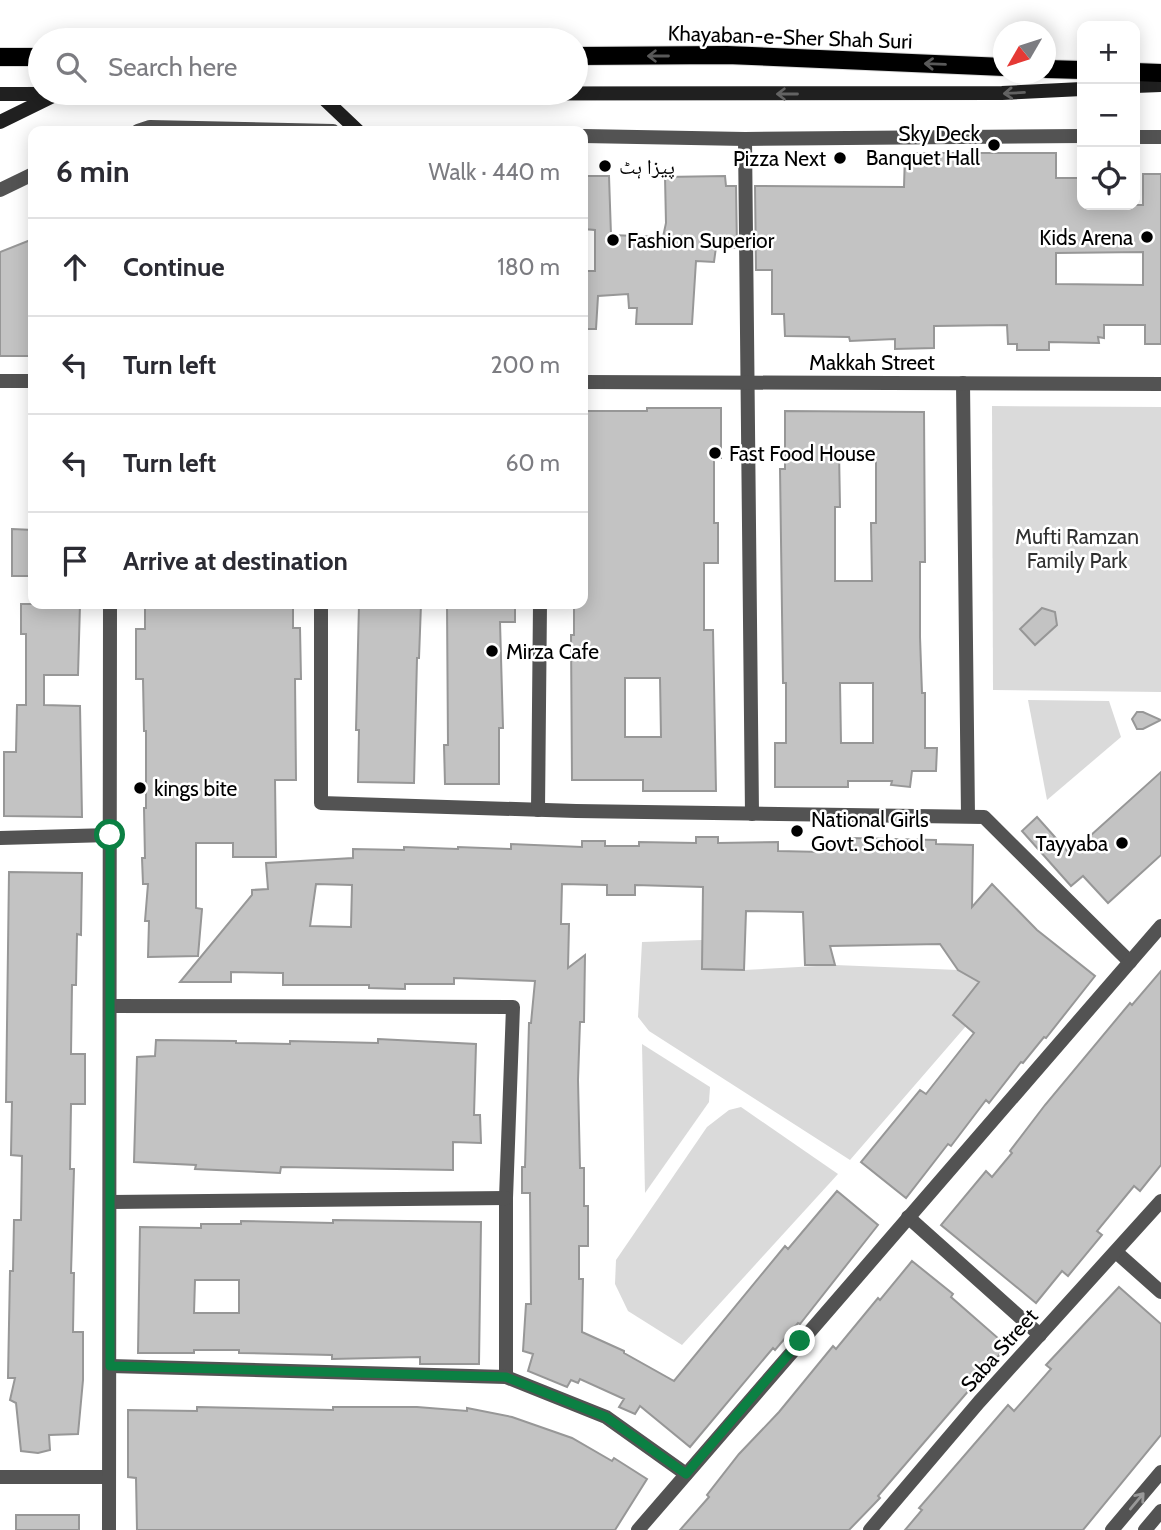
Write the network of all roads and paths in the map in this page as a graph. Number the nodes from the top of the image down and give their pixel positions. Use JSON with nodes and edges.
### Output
{"nodes":[{"id":1,"x":588,"y":56,"type":"edge"},
{"id":2,"x":0,"y":57,"type":"edge"},
{"id":3,"x":28,"y":57,"type":"edge"},
{"id":4,"x":993,"y":67,"type":"edge"},
{"id":5,"x":1056,"y":69,"type":"edge"},
{"id":6,"x":1077,"y":70,"type":"edge"},
{"id":7,"x":1140,"y":72,"type":"edge"},
{"id":8,"x":1161,"y":73,"type":"edge"},
{"id":9,"x":1161,"y":85,"type":"edge"},
{"id":10,"x":1140,"y":86,"type":"edge"},
{"id":11,"x":1077,"y":89,"type":"edge"},
{"id":12,"x":0,"y":94,"type":"edge"},
{"id":13,"x":28,"y":94,"type":"edge"},
{"id":14,"x":588,"y":94,"type":"edge"},
{"id":15,"x":35,"y":105,"type":"edge"},
{"id":16,"x":331,"y":105,"type":"edge"},
{"id":17,"x":0,"y":122,"type":"edge"},
{"id":18,"x":353,"y":126,"type":"edge"},
{"id":19,"x":588,"y":136,"type":"edge"},
{"id":20,"x":1077,"y":136,"type":"edge"},
{"id":21,"x":1140,"y":137,"type":"edge"},
{"id":22,"x":1161,"y":137,"type":"edge"},
{"id":23,"x":745,"y":139,"type":"junction"},
{"id":24,"x":28,"y":176,"type":"edge"},
{"id":25,"x":0,"y":190,"type":"edge"},
{"id":26,"x":0,"y":381,"type":"edge"},
{"id":27,"x":28,"y":381,"type":"edge"},
{"id":28,"x":588,"y":382,"type":"edge"},
{"id":29,"x":746,"y":382,"type":"junction"},
{"id":30,"x":963,"y":383,"type":"junction"},
{"id":31,"x":1161,"y":383,"type":"edge"},
{"id":32,"x":110,"y":609,"type":"edge"},
{"id":33,"x":321,"y":609,"type":"edge"},
{"id":34,"x":540,"y":609,"type":"edge"},
{"id":35,"x":538,"y":810,"type":"junction"},
{"id":36,"x":752,"y":814,"type":"junction"},
{"id":37,"x":968,"y":816,"type":"junction"},
{"id":38,"x":110,"y":835,"type":"junction"},
{"id":39,"x":0,"y":838,"type":"edge"},
{"id":40,"x":1161,"y":926,"type":"edge"},
{"id":41,"x":1130,"y":962,"type":"junction"},
{"id":42,"x":110,"y":1006,"type":"junction"},
{"id":43,"x":506,"y":1198,"type":"junction"},
{"id":44,"x":1161,"y":1201,"type":"edge"},
{"id":45,"x":111,"y":1202,"type":"junction"},
{"id":46,"x":908,"y":1217,"type":"junction"},
{"id":47,"x":1116,"y":1252,"type":"junction"},
{"id":48,"x":1161,"y":1292,"type":"edge"},
{"id":49,"x":1040,"y":1335,"type":"junction"},
{"id":50,"x":110,"y":1366,"type":"junction"},
{"id":51,"x":506,"y":1377,"type":"junction"},
{"id":52,"x":1161,"y":1472,"type":"edge"},
{"id":53,"x":686,"y":1474,"type":"junction"},
{"id":54,"x":0,"y":1477,"type":"edge"},
{"id":55,"x":109,"y":1477,"type":"junction"},
{"id":56,"x":1161,"y":1511,"type":"edge"},
{"id":57,"x":109,"y":1530,"type":"edge"},
{"id":58,"x":638,"y":1530,"type":"edge"},
{"id":59,"x":870,"y":1530,"type":"edge"},
{"id":60,"x":1112,"y":1530,"type":"edge"},
{"id":61,"x":1145,"y":1530,"type":"edge"}],
"edges":[{"from":4,"to":1,"type":"main road","name":"Khayaban-e-Sher Shah Suri","one_way":true},
{"from":2,"to":3,"type":"main road"},
{"from":5,"to":6,"type":"main road"},
{"from":7,"to":8,"type":"main road"},
{"from":9,"to":10,"type":"main road"},
{"from":11,"to":14,"type":"main road","one_way":true},
{"from":12,"to":13,"type":"main road"},
{"from":15,"to":17,"type":"main road"},
{"from":16,"to":18,"type":"main road"},
{"from":19,"to":23,"type":"street"},
{"from":20,"to":23,"type":"street"},
{"from":21,"to":22,"type":"street"},
{"from":23,"to":29,"type":"street"},
{"from":24,"to":25,"type":"street"},
{"from":26,"to":27,"type":"street"},
{"from":28,"to":29,"type":"street","name":"Makkah Street"},
{"from":29,"to":30,"type":"street","name":"Makkah Street"},
{"from":29,"to":36,"type":"street"},
{"from":30,"to":31,"type":"street","name":"Makkah Street"},
{"from":30,"to":37,"type":"street"},
{"from":32,"to":38,"type":"street"},
{"from":33,"to":35,"type":"street"},
{"from":34,"to":35,"type":"street"},
{"from":35,"to":36,"type":"street"},
{"from":36,"to":37,"type":"street"},
{"from":37,"to":41,"type":"street"},
{"from":38,"to":39,"type":"street"},
{"from":38,"to":42,"type":"street"},
{"from":40,"to":41,"type":"street"},
{"from":41,"to":46,"type":"street"},
{"from":42,"to":43,"type":"street"},
{"from":42,"to":45,"type":"street"},
{"from":43,"to":45,"type":"street"},
{"from":43,"to":51,"type":"street"},
{"from":44,"to":47,"type":"street","name":"Saba Street"},
{"from":45,"to":50,"type":"street"},
{"from":46,"to":49,"type":"street"},
{"from":46,"to":53,"type":"street"},
{"from":47,"to":48,"type":"street"},
{"from":47,"to":49,"type":"street","name":"Saba Street"},
{"from":49,"to":59,"type":"street","name":"Saba Street"},
{"from":50,"to":51,"type":"street"},
{"from":50,"to":55,"type":"street"},
{"from":51,"to":53,"type":"street"},
{"from":60,"to":52,"type":"street","one_way":true},
{"from":53,"to":58,"type":"street"},
{"from":54,"to":55,"type":"street"},
{"from":55,"to":57,"type":"street"},
{"from":56,"to":61,"type":"street"}]}
